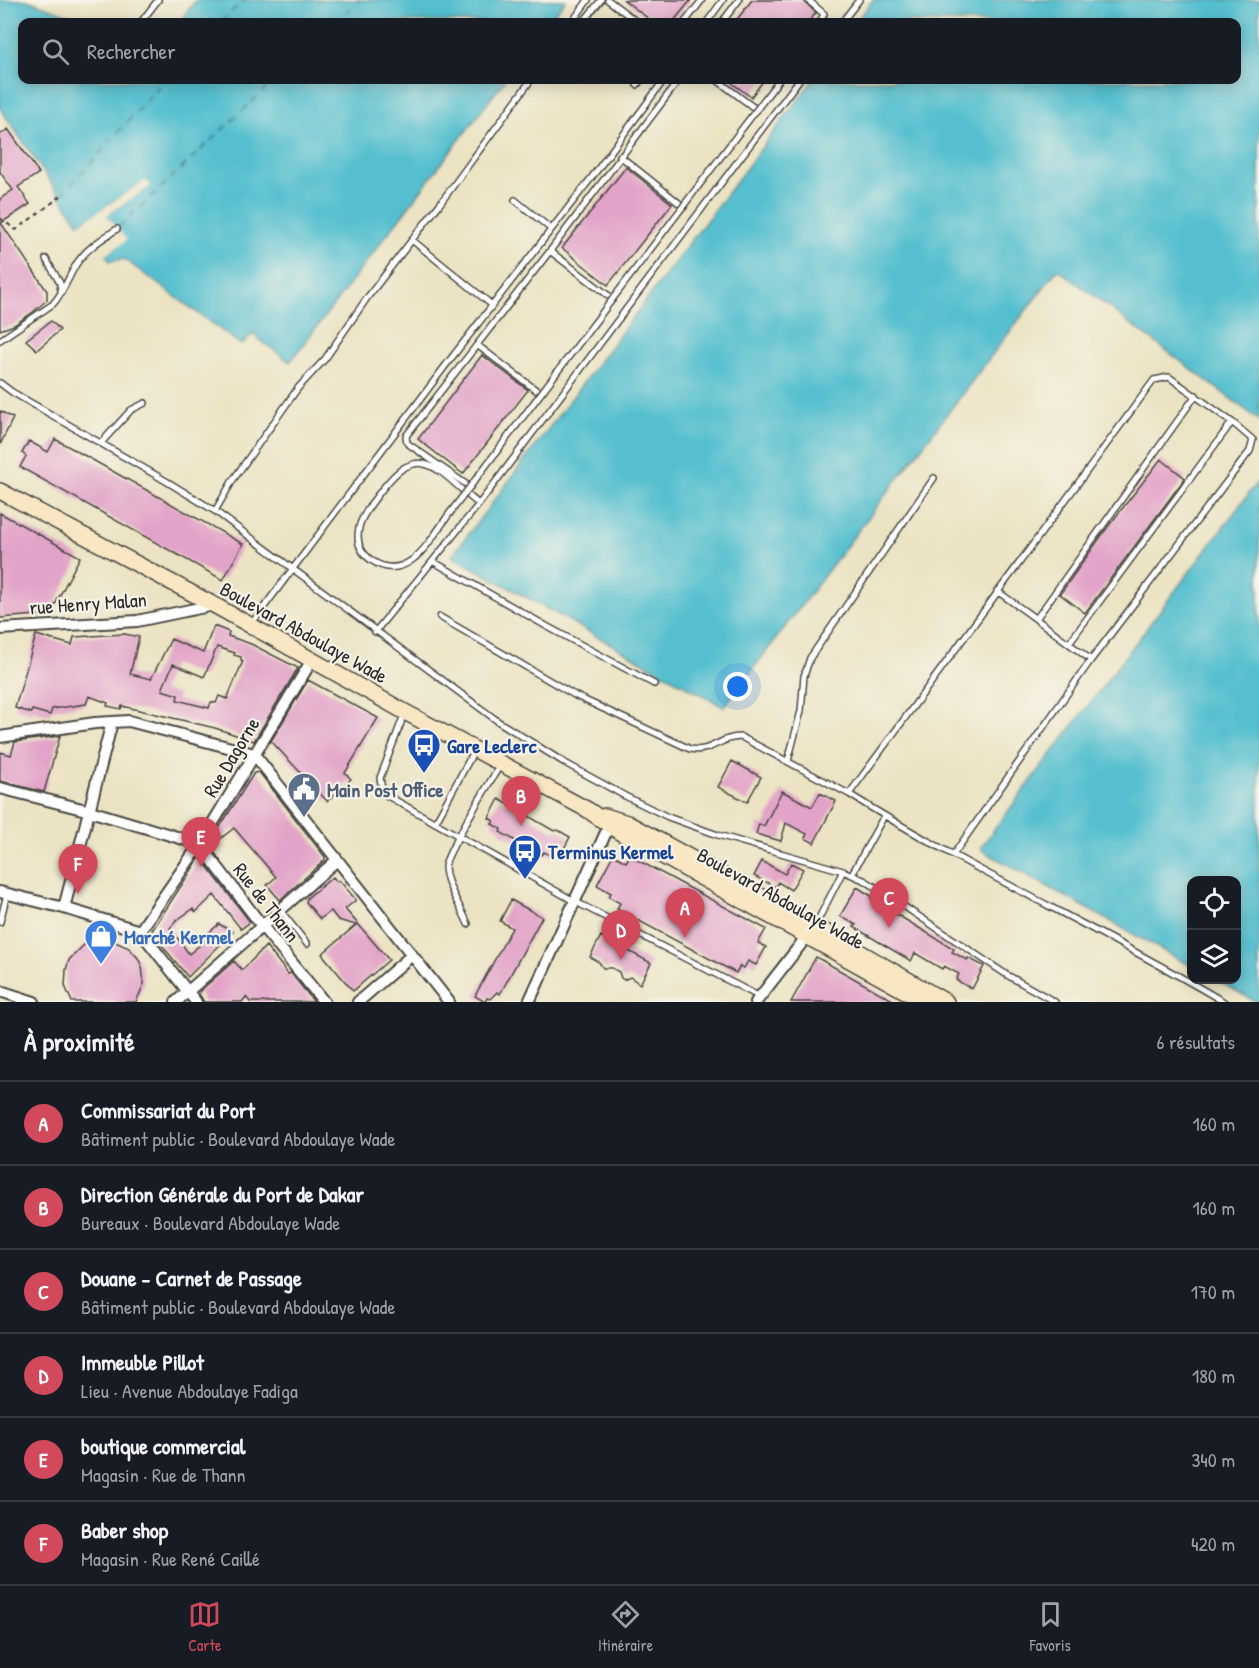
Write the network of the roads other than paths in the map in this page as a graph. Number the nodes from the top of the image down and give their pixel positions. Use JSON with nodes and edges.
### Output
{"nodes":[{"id":1,"x":158,"y":0,"type":"edge"},
{"id":2,"x":588,"y":0,"type":"edge"},
{"id":3,"x":601,"y":0,"type":"edge"},
{"id":4,"x":608,"y":0,"type":"edge"},
{"id":5,"x":702,"y":0,"type":"edge"},
{"id":6,"x":723,"y":0,"type":"edge"},
{"id":7,"x":739,"y":0,"type":"edge"},
{"id":8,"x":808,"y":0,"type":"edge"},
{"id":9,"x":859,"y":0,"type":"edge"},
{"id":10,"x":144,"y":18,"type":"edge"},
{"id":11,"x":575,"y":18,"type":"edge"},
{"id":12,"x":586,"y":18,"type":"edge"},
{"id":13,"x":632,"y":18,"type":"edge"},
{"id":14,"x":688,"y":18,"type":"edge"},
{"id":15,"x":709,"y":18,"type":"edge"},
{"id":16,"x":725,"y":18,"type":"edge"},
{"id":17,"x":822,"y":18,"type":"edge"},
{"id":18,"x":845,"y":18,"type":"edge"},
{"id":19,"x":528,"y":84,"type":"edge"},
{"id":20,"x":661,"y":84,"type":"edge"},
{"id":21,"x":676,"y":84,"type":"edge"},
{"id":22,"x":722,"y":84,"type":"edge"},
{"id":23,"x":775,"y":84,"type":"edge"},
{"id":24,"x":796,"y":84,"type":"edge"},
{"id":25,"x":757,"y":110,"type":"junction"},
{"id":26,"x":620,"y":156,"type":"junction"},
{"id":27,"x":515,"y":200,"type":"dead end"},
{"id":28,"x":684,"y":207,"type":"junction"},
{"id":29,"x":117,"y":229,"type":"dead end"},
{"id":30,"x":551,"y":229,"type":"junction"},
{"id":31,"x":412,"y":240,"type":"junction"},
{"id":32,"x":550,"y":251,"type":"junction"},
{"id":33,"x":46,"y":259,"type":"dead end"},
{"id":34,"x":61,"y":291,"type":"junction"},
{"id":35,"x":613,"y":299,"type":"junction"},
{"id":36,"x":492,"y":305,"type":"junction"},
{"id":37,"x":0,"y":340,"type":"edge"},
{"id":38,"x":477,"y":345,"type":"junction"},
{"id":39,"x":0,"y":383,"type":"edge"},
{"id":40,"x":540,"y":393,"type":"junction"},
{"id":41,"x":1196,"y":395,"type":"junction"},
{"id":42,"x":145,"y":403,"type":"dead end"},
{"id":43,"x":1232,"y":422,"type":"junction"},
{"id":44,"x":101,"y":443,"type":"junction"},
{"id":45,"x":934,"y":478,"type":"dead end"},
{"id":46,"x":470,"y":487,"type":"junction"},
{"id":47,"x":0,"y":491,"type":"edge"},
{"id":48,"x":478,"y":504,"type":"junction"},
{"id":49,"x":215,"y":511,"type":"junction"},
{"id":50,"x":434,"y":562,"type":"junction"},
{"id":51,"x":292,"y":570,"type":"junction"},
{"id":52,"x":997,"y":591,"type":"junction"},
{"id":53,"x":214,"y":605,"type":"junction"},
{"id":54,"x":440,"y":617,"type":"dead end"},
{"id":55,"x":1036,"y":619,"type":"junction"},
{"id":56,"x":250,"y":626,"type":"junction"},
{"id":57,"x":0,"y":629,"type":"edge"},
{"id":58,"x":375,"y":632,"type":"junction"},
{"id":59,"x":1070,"y":643,"type":"junction"},
{"id":60,"x":312,"y":660,"type":"junction"},
{"id":61,"x":1091,"y":660,"type":"junction"},
{"id":62,"x":654,"y":684,"type":"dead end"},
{"id":63,"x":405,"y":712,"type":"junction"},
{"id":64,"x":112,"y":722,"type":"junction"},
{"id":65,"x":0,"y":737,"type":"edge"},
{"id":66,"x":475,"y":750,"type":"junction"},
{"id":67,"x":254,"y":754,"type":"junction"},
{"id":68,"x":788,"y":761,"type":"junction"},
{"id":69,"x":501,"y":764,"type":"junction"},
{"id":70,"x":0,"y":788,"type":"edge"},
{"id":71,"x":849,"y":794,"type":"junction"},
{"id":72,"x":90,"y":811,"type":"junction"},
{"id":73,"x":884,"y":816,"type":"junction"},
{"id":74,"x":610,"y":821,"type":"junction"},
{"id":75,"x":435,"y":823,"type":"junction"},
{"id":76,"x":459,"y":837,"type":"junction"},
{"id":77,"x":200,"y":844,"type":"junction"},
{"id":78,"x":953,"y":855,"type":"junction"},
{"id":79,"x":337,"y":860,"type":"junction"},
{"id":80,"x":843,"y":871,"type":"junction"},
{"id":81,"x":852,"y":874,"type":"junction"},
{"id":82,"x":4,"y":893,"type":"edge"},
{"id":83,"x":573,"y":901,"type":"junction"},
{"id":84,"x":64,"y":908,"type":"junction"},
{"id":85,"x":280,"y":910,"type":"junction"},
{"id":86,"x":0,"y":922,"type":"edge"},
{"id":87,"x":468,"y":924,"type":"dead end"},
{"id":88,"x":262,"y":926,"type":"junction"},
{"id":89,"x":140,"y":931,"type":"junction"},
{"id":90,"x":811,"y":931,"type":"junction"},
{"id":91,"x":307,"y":944,"type":"dead end"},
{"id":92,"x":412,"y":955,"type":"junction"},
{"id":93,"x":0,"y":991,"type":"edge"},
{"id":94,"x":188,"y":993,"type":"junction"},
{"id":95,"x":758,"y":1000,"type":"edge"},
{"id":96,"x":34,"y":1002,"type":"edge"},
{"id":97,"x":176,"y":1002,"type":"edge"},
{"id":98,"x":196,"y":1002,"type":"edge"},
{"id":99,"x":324,"y":1002,"type":"edge"},
{"id":100,"x":358,"y":1002,"type":"edge"},
{"id":101,"x":449,"y":1002,"type":"edge"},
{"id":102,"x":529,"y":1002,"type":"edge"},
{"id":103,"x":925,"y":1002,"type":"edge"},
{"id":104,"x":946,"y":1002,"type":"edge"},
{"id":105,"x":1055,"y":1002,"type":"edge"},
{"id":106,"x":1224,"y":1002,"type":"edge"}],
"edges":[{"from":1,"to":10,"type":"lane"},
{"from":2,"to":11,"type":"lane"},
{"from":3,"to":12,"type":"lane"},
{"from":4,"to":13,"type":"lane"},
{"from":5,"to":14,"type":"lane"},
{"from":6,"to":15,"type":"lane"},
{"from":7,"to":16,"type":"lane"},
{"from":8,"to":17,"type":"lane"},
{"from":9,"to":18,"type":"lane"},
{"from":19,"to":31,"type":"lane"},
{"from":20,"to":30,"type":"lane"},
{"from":21,"to":26,"type":"lane"},
{"from":22,"to":25,"type":"lane"},
{"from":23,"to":25,"type":"lane","bridge":true},
{"from":24,"to":48,"type":"lane"},
{"from":25,"to":28,"type":"lane","bridge":true},
{"from":26,"to":28,"type":"lane"},
{"from":26,"to":32,"type":"lane"},
{"from":27,"to":30,"type":"lane"},
{"from":28,"to":35,"type":"lane","bridge":true},
{"from":29,"to":34,"type":"lane"},
{"from":30,"to":36,"type":"lane"},
{"from":31,"to":36,"type":"lane"},
{"from":31,"to":49,"type":"lane"},
{"from":32,"to":35,"type":"lane"},
{"from":32,"to":38,"type":"lane"},
{"from":33,"to":34,"type":"lane"},
{"from":34,"to":37,"type":"lane"},
{"from":35,"to":40,"type":"lane","bridge":true},
{"from":36,"to":51,"type":"lane"},
{"from":38,"to":40,"type":"lane"},
{"from":38,"to":46,"type":"lane"},
{"from":39,"to":44,"type":"lane"},
{"from":40,"to":46,"type":"lane","bridge":true},
{"from":41,"to":43,"type":"lane"},
{"from":41,"to":52,"type":"lane"},
{"from":41,"to":55,"type":"lane"},
{"from":42,"to":44,"type":"lane"},
{"from":43,"to":59,"type":"lane"},
{"from":43,"to":61,"type":"lane"},
{"from":44,"to":49,"type":"lane"},
{"from":45,"to":68,"type":"lane"},
{"from":46,"to":48,"type":"lane","bridge":true},
{"from":47,"to":53,"type":"street","name":"Boulevard Abdoulaye Wade"},
{"from":48,"to":50,"type":"lane"},
{"from":49,"to":51,"type":"lane"},
{"from":50,"to":58,"type":"lane"},
{"from":50,"to":62,"type":"lane"},
{"from":51,"to":56,"type":"lane"},
{"from":51,"to":58,"type":"lane"},
{"from":52,"to":55,"type":"lane"},
{"from":52,"to":71,"type":"lane"},
{"from":53,"to":56,"type":"street","name":"Boulevard Abdoulaye Wade"},
{"from":53,"to":57,"type":"street","name":"rue Henry Malan"},
{"from":54,"to":68,"type":"lane"},
{"from":55,"to":59,"type":"lane"},
{"from":56,"to":60,"type":"street","name":"Boulevard Abdoulaye Wade"},
{"from":58,"to":80,"type":"lane"},
{"from":59,"to":61,"type":"lane"},
{"from":60,"to":63,"type":"street","name":"Boulevard Abdoulaye Wade"},
{"from":60,"to":67,"type":"street","name":"Rue Dagorne"},
{"from":61,"to":78,"type":"lane"},
{"from":63,"to":66,"type":"street","name":"Boulevard Abdoulaye Wade"},
{"from":63,"to":75,"type":"lane"},
{"from":64,"to":65,"type":"street"},
{"from":64,"to":67,"type":"street"},
{"from":64,"to":72,"type":"street"},
{"from":66,"to":69,"type":"street","name":"Boulevard Abdoulaye Wade"},
{"from":66,"to":75,"type":"lane"},
{"from":67,"to":77,"type":"street","name":"Rue Dagorne"},
{"from":67,"to":79,"type":"street"},
{"from":68,"to":71,"type":"lane"},
{"from":69,"to":74,"type":"street","name":"Boulevard Abdoulaye Wade"},
{"from":69,"to":76,"type":"lane"},
{"from":70,"to":72,"type":"street"},
{"from":71,"to":73,"type":"lane"},
{"from":72,"to":77,"type":"street"},
{"from":72,"to":84,"type":"street"},
{"from":73,"to":78,"type":"lane"},
{"from":73,"to":81,"type":"lane"},
{"from":74,"to":83,"type":"street"},
{"from":74,"to":90,"type":"street","name":"Boulevard Abdoulaye Wade"},
{"from":75,"to":76,"type":"lane"},
{"from":76,"to":83,"type":"lane"},
{"from":76,"to":87,"type":"lane"},
{"from":77,"to":88,"type":"street","name":"Rue de Thann"},
{"from":77,"to":89,"type":"street","name":"Rue Dagorne"},
{"from":78,"to":106,"type":"lane"},
{"from":79,"to":85,"type":"street"},
{"from":79,"to":92,"type":"street"},
{"from":80,"to":81,"type":"lane"},
{"from":80,"to":90,"type":"lane"},
{"from":81,"to":105,"type":"lane"},
{"from":82,"to":84,"type":"street"},
{"from":82,"to":86,"type":"lane"},
{"from":83,"to":95,"type":"lane"},
{"from":83,"to":102,"type":"street"},
{"from":84,"to":89,"type":"street"},
{"from":85,"to":88,"type":"street"},
{"from":85,"to":91,"type":"lane"},
{"from":88,"to":94,"type":"street"},
{"from":88,"to":99,"type":"street","name":"Rue de Thann"},
{"from":89,"to":94,"type":"street"},
{"from":90,"to":95,"type":"street"},
{"from":90,"to":103,"type":"street","name":"Boulevard Abdoulaye Wade"},
{"from":90,"to":104,"type":"street","name":"Boulevard Abdoulaye Wade"},
{"from":92,"to":100,"type":"street"},
{"from":92,"to":101,"type":"street"},
{"from":93,"to":96,"type":"street"},
{"from":94,"to":97,"type":"street"},
{"from":94,"to":98,"type":"street"}]}
